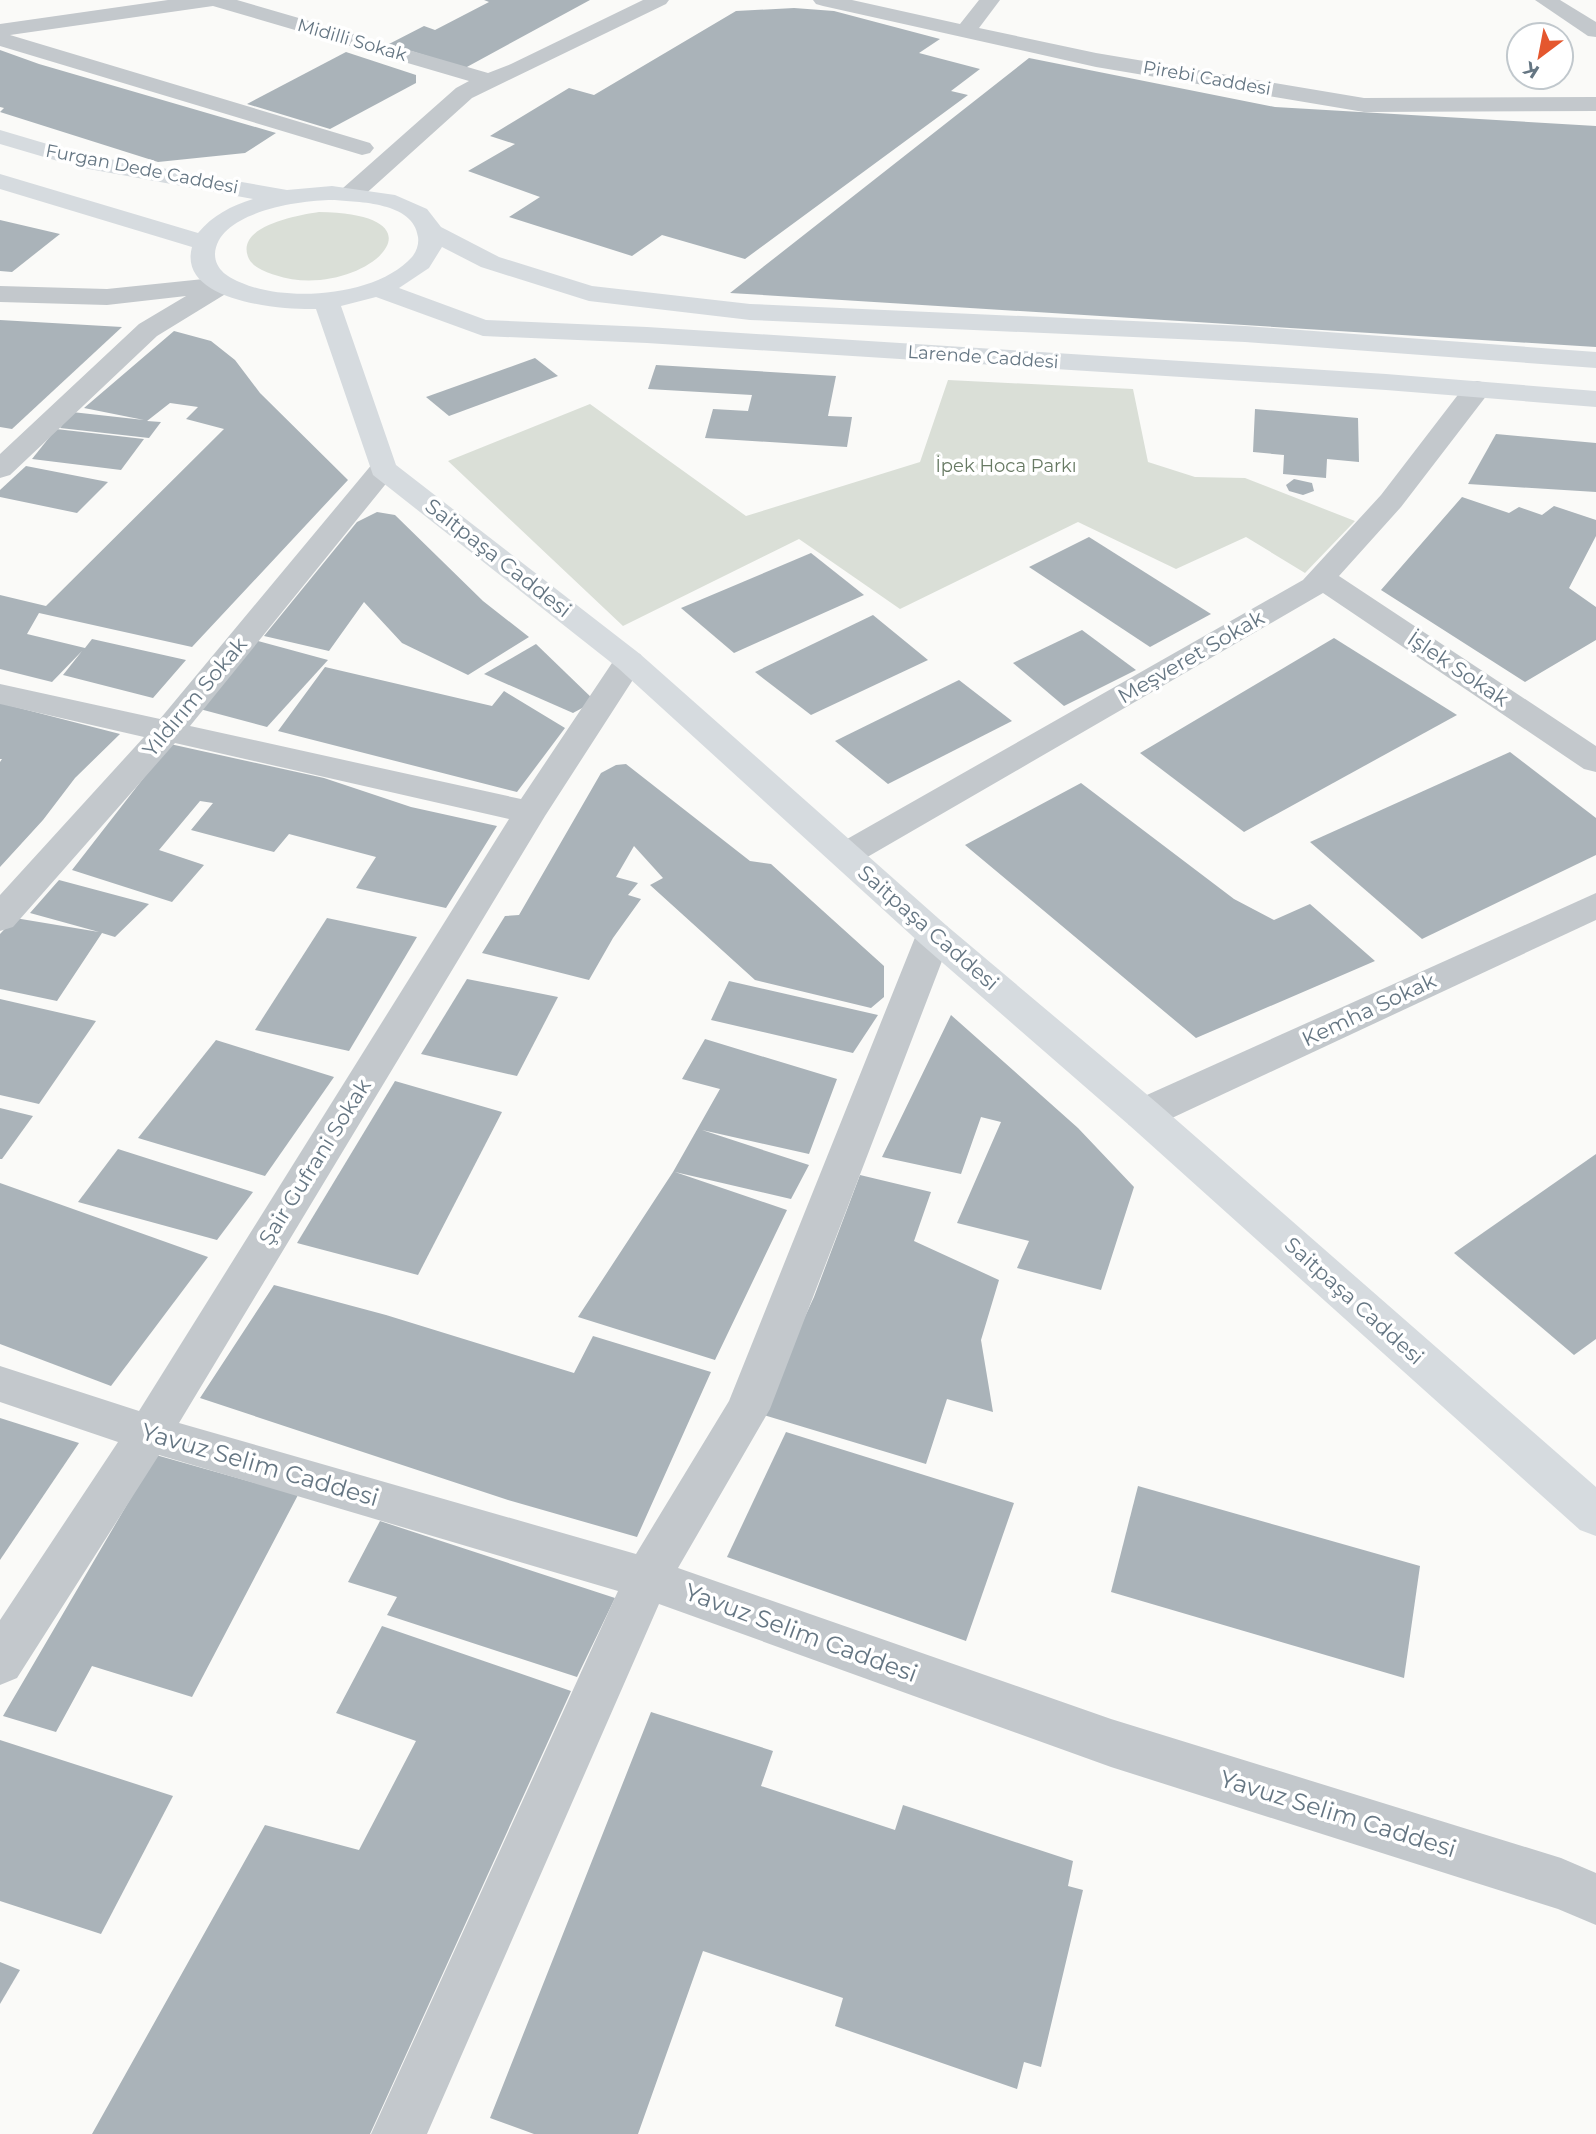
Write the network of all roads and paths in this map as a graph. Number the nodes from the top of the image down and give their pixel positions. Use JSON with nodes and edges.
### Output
{"nodes":[{"id":1,"x":214,"y":0,"type":"edge"},
{"id":2,"x":659,"y":0,"type":"edge"},
{"id":3,"x":823,"y":0,"type":"edge"},
{"id":4,"x":990,"y":0,"type":"edge"},
{"id":5,"x":1545,"y":0,"type":"edge"},
{"id":6,"x":0,"y":30,"type":"edge"},
{"id":7,"x":1596,"y":31,"type":"edge"},
{"id":8,"x":965,"y":32,"type":"junction"},
{"id":9,"x":0,"y":38,"type":"edge"},
{"id":10,"x":489,"y":80,"type":"junction"},
{"id":11,"x":1596,"y":103,"type":"edge"},
{"id":12,"x":0,"y":136,"type":"edge"},
{"id":13,"x":362,"y":148,"type":"dead end"},
{"id":14,"x":0,"y":181,"type":"edge"},
{"id":15,"x":352,"y":193,"type":"junction"},
{"id":16,"x":286,"y":197,"type":"junction"},
{"id":17,"x":431,"y":232,"type":"junction"},
{"id":18,"x":204,"y":243,"type":"junction"},
{"id":19,"x":223,"y":285,"type":"junction"},
{"id":20,"x":377,"y":289,"type":"junction"},
{"id":21,"x":0,"y":294,"type":"edge"},
{"id":22,"x":327,"y":300,"type":"junction"},
{"id":23,"x":1596,"y":360,"type":"edge"},
{"id":24,"x":1477,"y":389,"type":"junction"},
{"id":25,"x":1596,"y":399,"type":"edge"},
{"id":26,"x":0,"y":469,"type":"edge"},
{"id":27,"x":383,"y":469,"type":"junction"},
{"id":28,"x":1321,"y":578,"type":"junction"},
{"id":29,"x":629,"y":661,"type":"junction"},
{"id":30,"x":0,"y":694,"type":"edge"},
{"id":31,"x":166,"y":733,"type":"junction"},
{"id":32,"x":1596,"y":761,"type":"edge"},
{"id":33,"x":530,"y":812,"type":"junction"},
{"id":34,"x":845,"y":855,"type":"junction"},
{"id":35,"x":1596,"y":905,"type":"edge"},
{"id":36,"x":0,"y":918,"type":"edge"},
{"id":37,"x":934,"y":935,"type":"junction"},
{"id":38,"x":1143,"y":1114,"type":"junction"},
{"id":39,"x":0,"y":1384,"type":"edge"},
{"id":40,"x":149,"y":1433,"type":"junction"},
{"id":41,"x":1596,"y":1516,"type":"edge"},
{"id":42,"x":647,"y":1578,"type":"junction"},
{"id":43,"x":0,"y":1662,"type":"edge"},
{"id":44,"x":1596,"y":1899,"type":"edge"},
{"id":45,"x":399,"y":2134,"type":"edge"}],
"edges":[{"from":1,"to":6,"type":"street"},
{"from":1,"to":10,"type":"street","name":"Midilli Sokak"},
{"from":2,"to":10,"type":"street"},
{"from":3,"to":8,"type":"street","name":"Pirebi Caddesi"},
{"from":4,"to":8,"type":"street"},
{"from":5,"to":7,"type":"street"},
{"from":8,"to":11,"type":"street","name":"Pirebi Caddesi"},
{"from":9,"to":13,"type":"street"},
{"from":10,"to":15,"type":"street"},
{"from":12,"to":16,"type":"main road","name":"Furgan Dede Caddesi"},
{"from":14,"to":18,"type":"main road"},
{"from":15,"to":16,"type":"main road","name":"Larende Caddesi"},
{"from":15,"to":17,"type":"main road","name":"Larende Caddesi"},
{"from":16,"to":18,"type":"main road"},
{"from":17,"to":20,"type":"main road"},
{"from":17,"to":23,"type":"main road","name":"Larende Caddesi"},
{"from":18,"to":19,"type":"main road"},
{"from":19,"to":21,"type":"street"},
{"from":19,"to":22,"type":"main road"},
{"from":19,"to":26,"type":"street"},
{"from":20,"to":22,"type":"main road"},
{"from":20,"to":24,"type":"main road","name":"Larende Caddesi"},
{"from":22,"to":27,"type":"main road"},
{"from":24,"to":25,"type":"main road","name":"Larende Caddesi"},
{"from":24,"to":28,"type":"street","name":"Meşveret Sokak"},
{"from":27,"to":29,"type":"main road","name":"Saitpaşa Caddesi"},
{"from":27,"to":31,"type":"street","name":"Yıldırım Sokak"},
{"from":28,"to":32,"type":"street","name":"İşlek Sokak"},
{"from":28,"to":34,"type":"street","name":"Meşveret Sokak"},
{"from":29,"to":33,"type":"street","name":"Şair Gufrani Sokak"},
{"from":29,"to":34,"type":"main road","name":"Saitpaşa Caddesi"},
{"from":30,"to":31,"type":"street"},
{"from":31,"to":33,"type":"street"},
{"from":31,"to":36,"type":"street","name":"Yıldırım Sokak"},
{"from":33,"to":40,"type":"street","name":"Şair Gufrani Sokak"},
{"from":34,"to":37,"type":"main road","name":"Saitpaşa Caddesi"},
{"from":35,"to":38,"type":"street","name":"Kemha Sokak"},
{"from":37,"to":38,"type":"main road","name":"Saitpaşa Caddesi"},
{"from":37,"to":42,"type":"street"},
{"from":38,"to":41,"type":"main road","name":"Saitpaşa Caddesi"},
{"from":39,"to":40,"type":"street","name":"Yavuz Selim Caddesi"},
{"from":40,"to":42,"type":"street","name":"Yavuz Selim Caddesi"},
{"from":40,"to":43,"type":"street","name":"Şair Gufrani Sokak"},
{"from":42,"to":44,"type":"street","name":"Yavuz Selim Caddesi"},
{"from":42,"to":45,"type":"street"}]}
